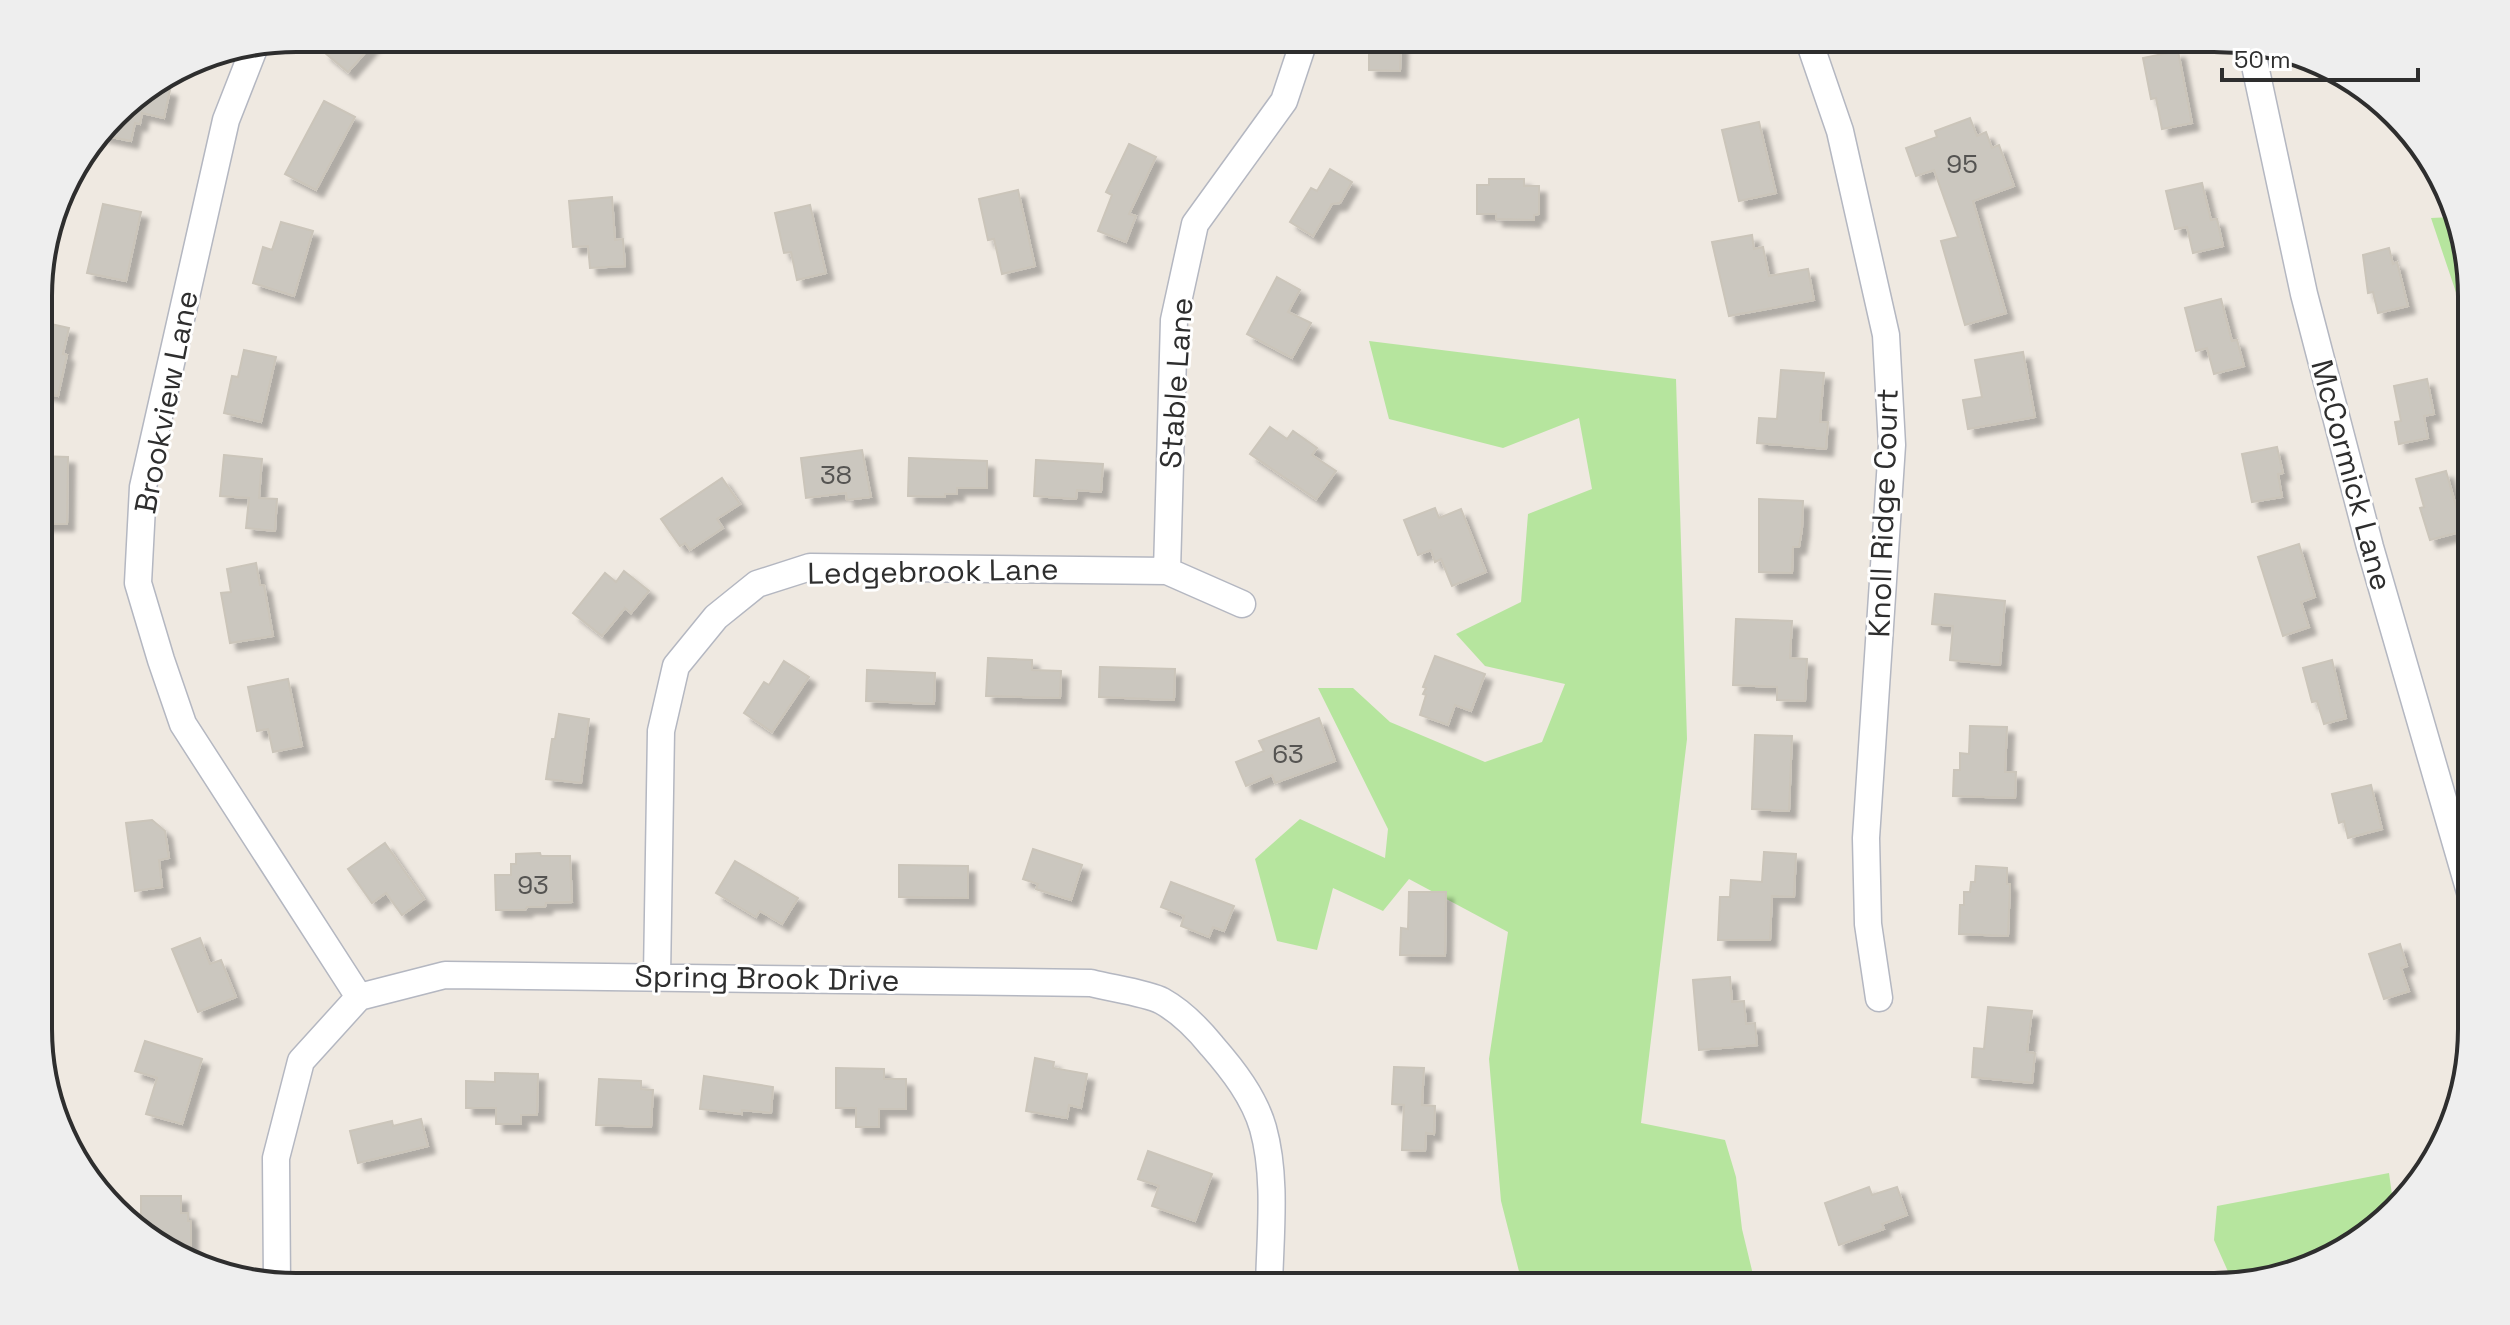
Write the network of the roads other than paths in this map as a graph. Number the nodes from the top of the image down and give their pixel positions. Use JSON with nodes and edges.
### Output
{"nodes":[{"id":1,"x":1300,"y":52,"type":"edge"},
{"id":2,"x":1813,"y":52,"type":"edge"},
{"id":3,"x":2253,"y":55,"type":"edge"},
{"id":4,"x":251,"y":57,"type":"edge"},
{"id":5,"x":1167,"y":571,"type":"junction"},
{"id":6,"x":1242,"y":604,"type":"dead end"},
{"id":7,"x":2458,"y":851,"type":"edge"},
{"id":8,"x":657,"y":976,"type":"junction"},
{"id":9,"x":359,"y":997,"type":"junction"},
{"id":10,"x":1879,"y":998,"type":"dead end"},
{"id":11,"x":277,"y":1272,"type":"edge"},
{"id":12,"x":1269,"y":1272,"type":"edge"}],
"edges":[{"from":1,"to":5,"type":"street","name":"Stable Lane"},
{"from":2,"to":10,"type":"street","name":"Knoll Ridge Court"},
{"from":3,"to":7,"type":"street","name":"McCormick Lane"},
{"from":4,"to":9,"type":"street","name":"Brookview Lane"},
{"from":5,"to":6,"type":"street","name":"Ledgebrook Lane"},
{"from":5,"to":8,"type":"street","name":"Ledgebrook Lane"},
{"from":8,"to":9,"type":"street","name":"Spring Brook Drive"},
{"from":8,"to":12,"type":"street","name":"Spring Brook Drive"},
{"from":9,"to":11,"type":"street"}]}
